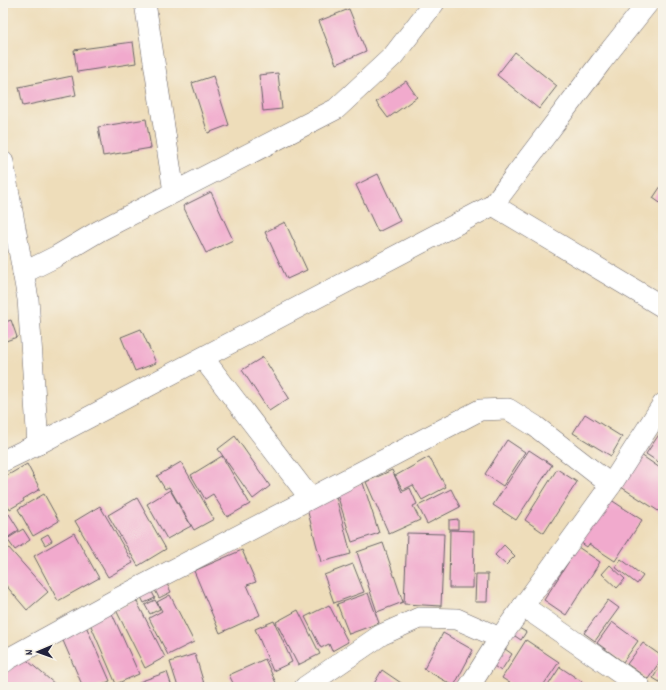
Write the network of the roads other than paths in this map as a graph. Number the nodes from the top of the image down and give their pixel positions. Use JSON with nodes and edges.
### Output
{"nodes":[{"id":1,"x":434,"y":3,"type":"edge"},
{"id":2,"x":648,"y":3,"type":"edge"},
{"id":3,"x":147,"y":4,"type":"edge"},
{"id":4,"x":3,"y":162,"type":"edge"},
{"id":5,"x":174,"y":192,"type":"junction"},
{"id":6,"x":493,"y":206,"type":"junction"},
{"id":7,"x":23,"y":273,"type":"junction"},
{"id":8,"x":663,"y":307,"type":"edge"},
{"id":9,"x":203,"y":358,"type":"junction"},
{"id":10,"x":663,"y":404,"type":"edge"},
{"id":11,"x":38,"y":444,"type":"junction"},
{"id":12,"x":3,"y":461,"type":"edge"},
{"id":13,"x":611,"y":484,"type":"junction"},
{"id":14,"x":310,"y":498,"type":"junction"},
{"id":15,"x":523,"y":606,"type":"junction"},
{"id":16,"x":500,"y":638,"type":"junction"},
{"id":17,"x":3,"y":663,"type":"edge"},
{"id":18,"x":305,"y":687,"type":"edge"},
{"id":19,"x":469,"y":687,"type":"edge"},
{"id":20,"x":640,"y":687,"type":"edge"}],
"edges":[{"from":1,"to":5,"type":"street"},
{"from":2,"to":6,"type":"street"},
{"from":3,"to":5,"type":"street"},
{"from":4,"to":7,"type":"street"},
{"from":5,"to":7,"type":"street"},
{"from":6,"to":8,"type":"street"},
{"from":6,"to":9,"type":"street"},
{"from":7,"to":11,"type":"street"},
{"from":9,"to":11,"type":"street"},
{"from":9,"to":14,"type":"street"},
{"from":10,"to":13,"type":"street"},
{"from":11,"to":12,"type":"street"},
{"from":13,"to":14,"type":"street"},
{"from":13,"to":15,"type":"street"},
{"from":14,"to":17,"type":"street"},
{"from":15,"to":16,"type":"street"},
{"from":15,"to":20,"type":"street"},
{"from":16,"to":18,"type":"street"},
{"from":16,"to":19,"type":"street"}]}
